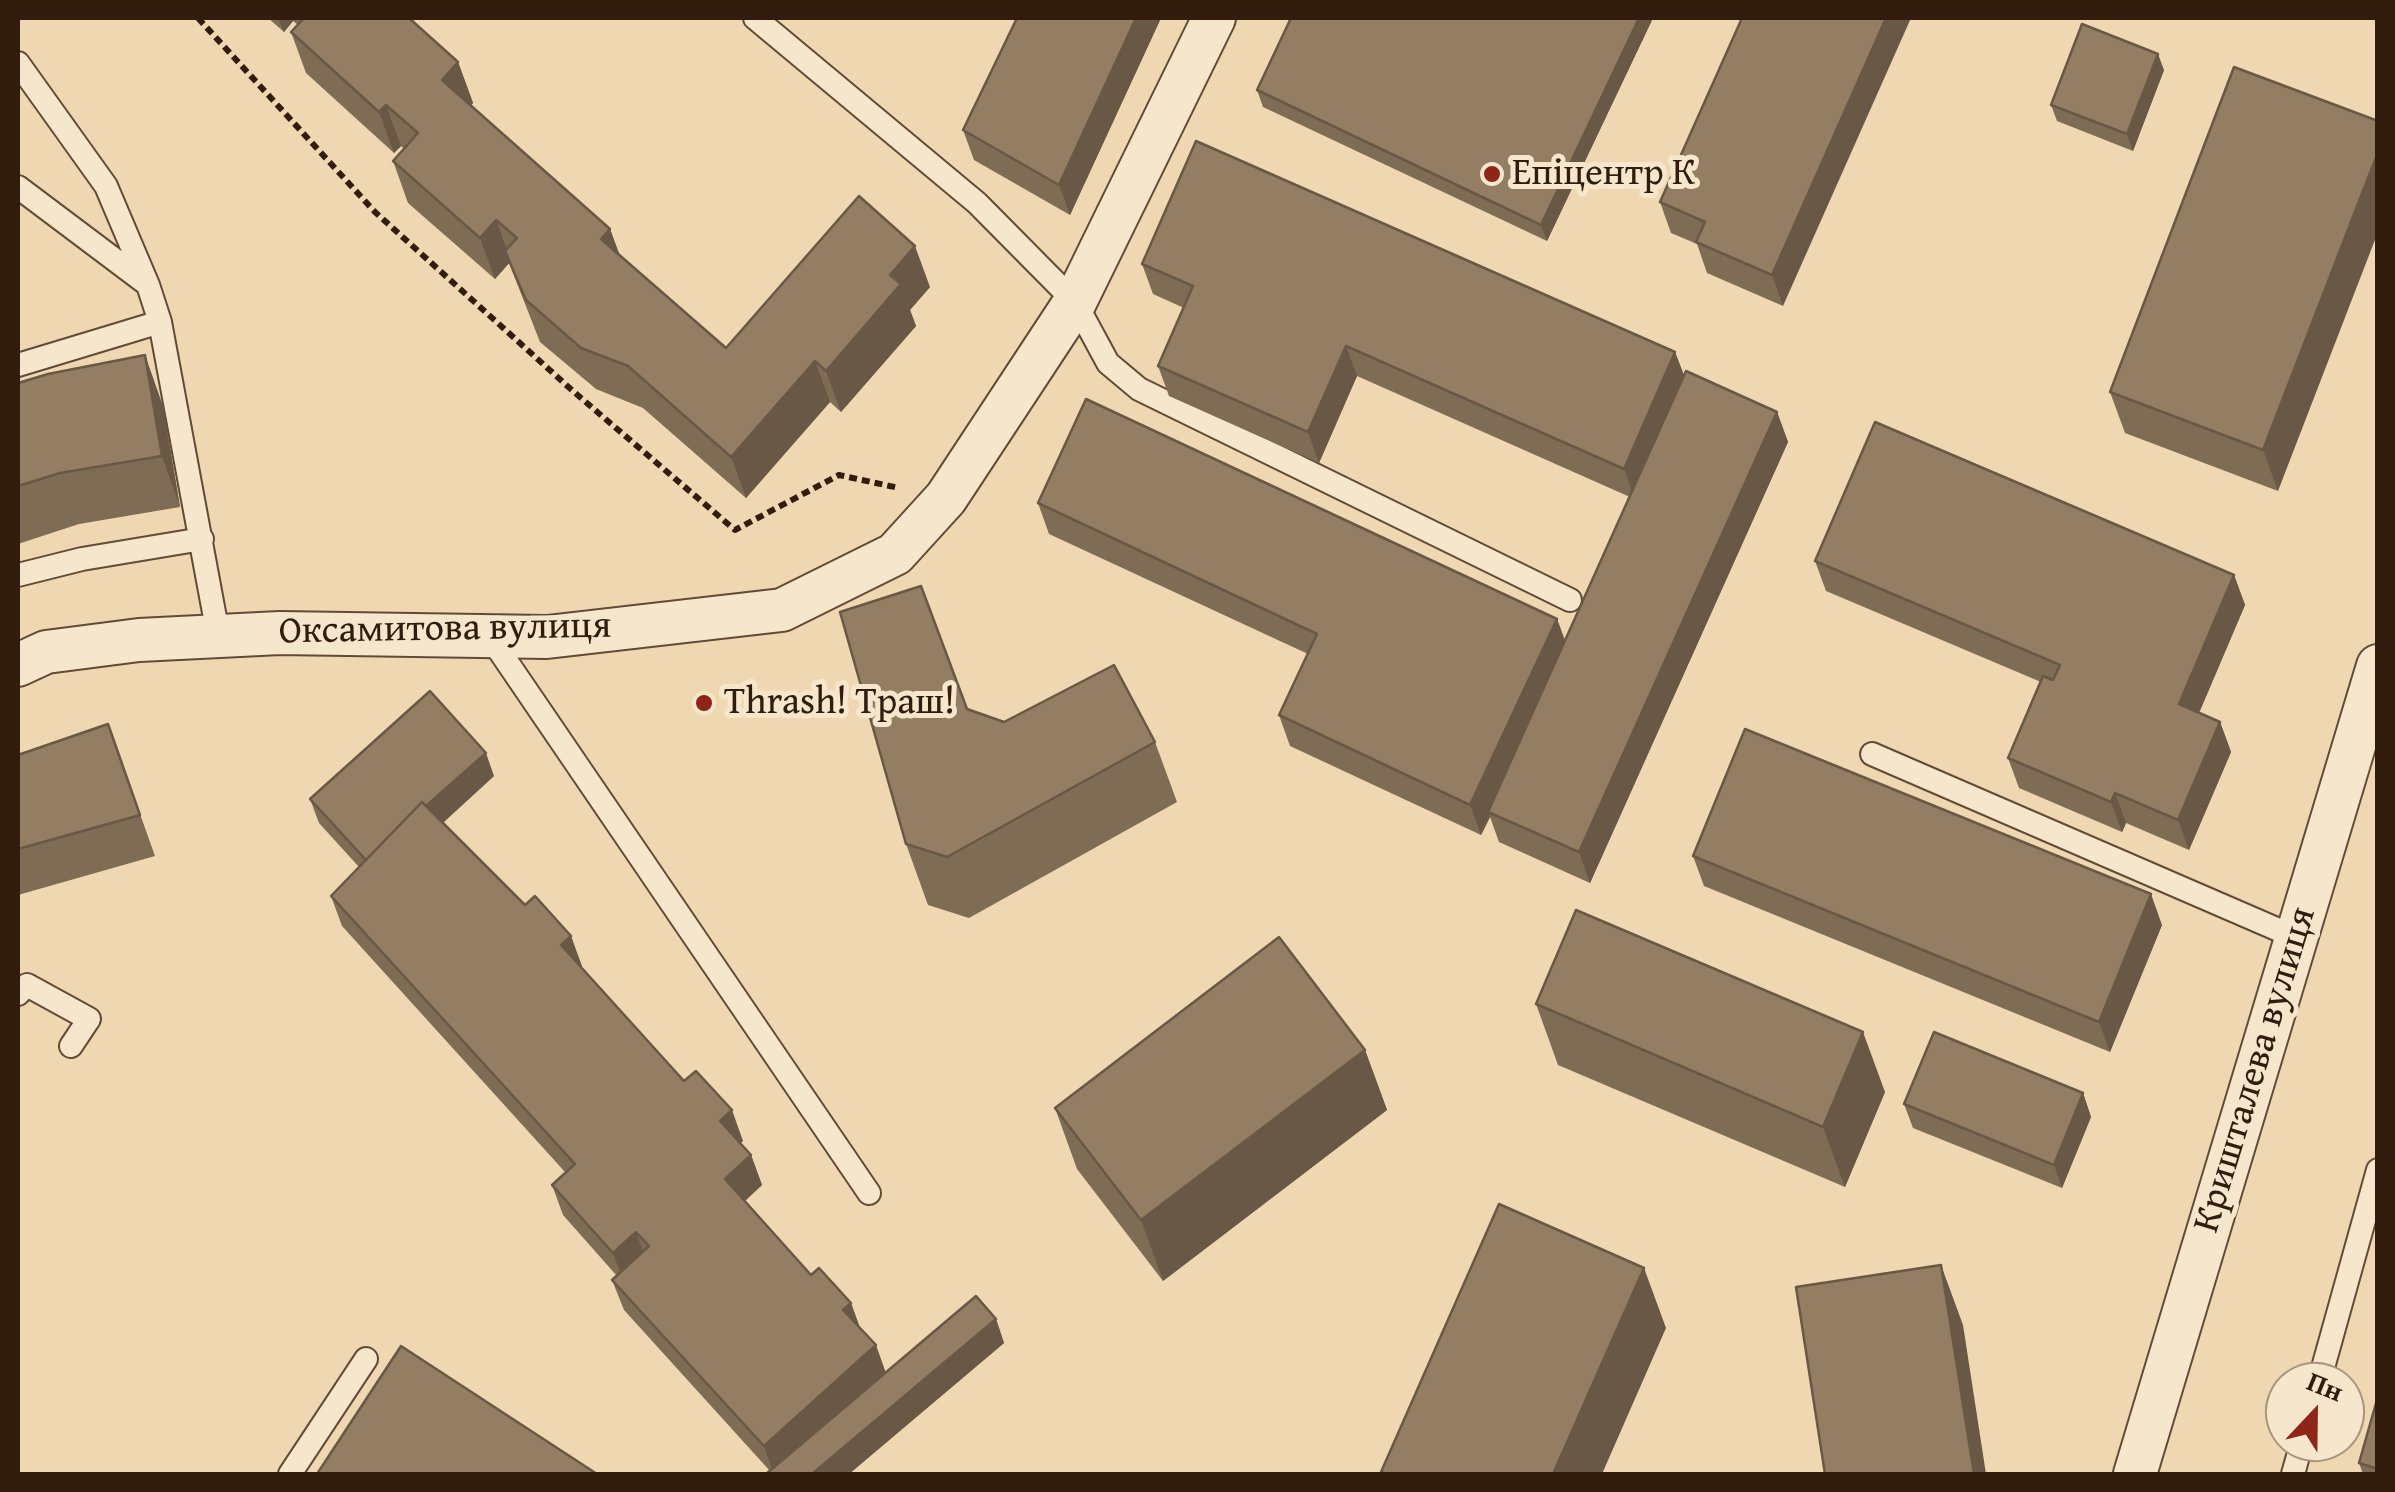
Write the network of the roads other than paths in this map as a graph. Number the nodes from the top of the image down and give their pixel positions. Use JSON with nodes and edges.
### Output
{"nodes":[{"id":1,"x":755,"y":18,"type":"edge"},
{"id":2,"x":1214,"y":18,"type":"edge"},
{"id":3,"x":18,"y":63,"type":"edge"},
{"id":4,"x":18,"y":186,"type":"edge"},
{"id":5,"x":148,"y":285,"type":"junction"},
{"id":6,"x":1075,"y":302,"type":"junction"},
{"id":7,"x":160,"y":322,"type":"junction"},
{"id":8,"x":18,"y":366,"type":"edge"},
{"id":9,"x":202,"y":540,"type":"junction"},
{"id":10,"x":18,"y":576,"type":"edge"},
{"id":11,"x":1570,"y":600,"type":"dead end"},
{"id":12,"x":218,"y":634,"type":"junction"},
{"id":13,"x":490,"y":637,"type":"junction"},
{"id":14,"x":18,"y":665,"type":"edge"},
{"id":15,"x":2376,"y":678,"type":"edge"},
{"id":16,"x":1872,"y":754,"type":"dead end"},
{"id":17,"x":2296,"y":937,"type":"junction"},
{"id":18,"x":18,"y":994,"type":"edge"},
{"id":19,"x":71,"y":1046,"type":"dead end"},
{"id":20,"x":2378,"y":1170,"type":"edge"},
{"id":21,"x":869,"y":1194,"type":"dead end"},
{"id":22,"x":366,"y":1359,"type":"dead end"},
{"id":23,"x":2325,"y":1362,"type":"edge"},
{"id":24,"x":290,"y":1474,"type":"edge"},
{"id":25,"x":2135,"y":1474,"type":"edge"}],
"edges":[{"from":1,"to":6,"type":"lane"},
{"from":2,"to":6,"type":"street","name":"Оксамитова вулиця"},
{"from":3,"to":5,"type":"lane"},
{"from":4,"to":5,"type":"lane"},
{"from":5,"to":7,"type":"lane"},
{"from":6,"to":11,"type":"lane"},
{"from":6,"to":13,"type":"street","name":"Оксамитова вулиця"},
{"from":7,"to":8,"type":"lane"},
{"from":7,"to":9,"type":"lane"},
{"from":9,"to":10,"type":"lane"},
{"from":9,"to":12,"type":"lane"},
{"from":12,"to":13,"type":"street","name":"Оксамитова вулиця"},
{"from":12,"to":14,"type":"street","name":"Оксамитова вулиця"},
{"from":13,"to":21,"type":"lane"},
{"from":15,"to":17,"type":"street","name":"Кришталева вулиця"},
{"from":16,"to":17,"type":"lane"},
{"from":17,"to":25,"type":"street","name":"Кришталева вулиця"},
{"from":18,"to":19,"type":"lane"},
{"from":20,"to":23,"type":"lane"},
{"from":22,"to":24,"type":"lane"}]}
